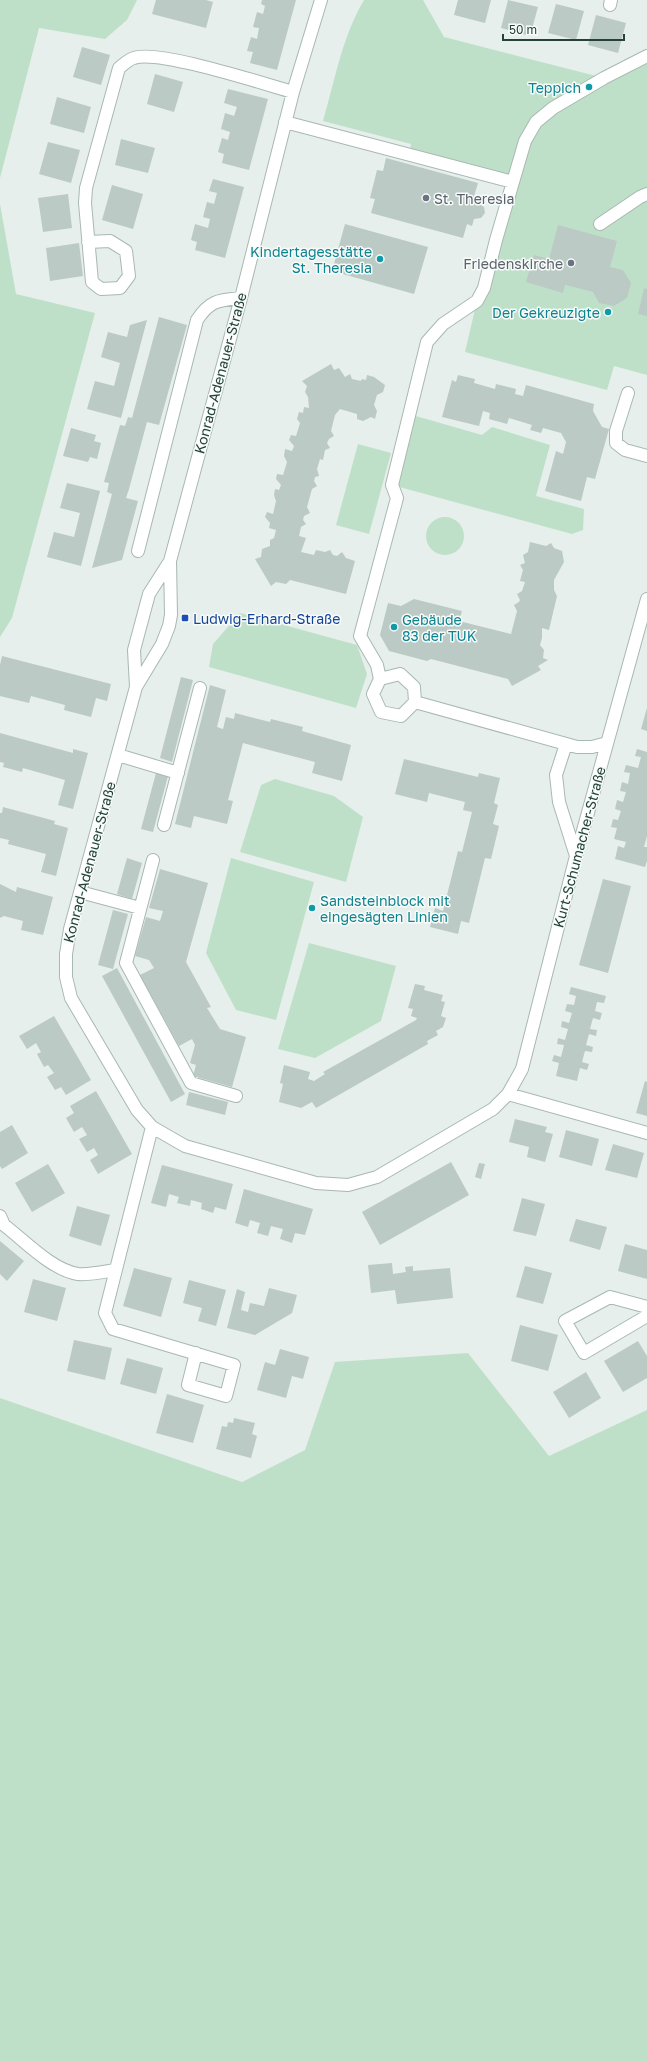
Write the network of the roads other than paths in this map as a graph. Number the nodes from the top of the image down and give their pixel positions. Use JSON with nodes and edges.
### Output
{"nodes":[{"id":1,"x":321,"y":0,"type":"edge"},
{"id":2,"x":647,"y":56,"type":"edge"},
{"id":3,"x":293,"y":92,"type":"junction"},
{"id":4,"x":286,"y":122,"type":"junction"},
{"id":5,"x":513,"y":182,"type":"junction"},
{"id":6,"x":647,"y":194,"type":"edge"},
{"id":7,"x":600,"y":224,"type":"dead end"},
{"id":8,"x":88,"y":242,"type":"junction"},
{"id":9,"x":241,"y":298,"type":"junction"},
{"id":10,"x":628,"y":393,"type":"dead end"},
{"id":11,"x":647,"y":456,"type":"edge"},
{"id":12,"x":138,"y":551,"type":"dead end"},
{"id":13,"x":170,"y":561,"type":"junction"},
{"id":14,"x":647,"y":599,"type":"edge"},
{"id":15,"x":380,"y":679,"type":"junction"},
{"id":16,"x":136,"y":687,"type":"junction"},
{"id":17,"x":200,"y":688,"type":"dead end"},
{"id":18,"x":415,"y":702,"type":"junction"},
{"id":19,"x":607,"y":743,"type":"junction"},
{"id":20,"x":566,"y":744,"type":"junction"},
{"id":21,"x":118,"y":755,"type":"junction"},
{"id":22,"x":178,"y":772,"type":"junction"},
{"id":23,"x":164,"y":825,"type":"dead end"},
{"id":24,"x":576,"y":856,"type":"junction"},
{"id":25,"x":153,"y":860,"type":"dead end"},
{"id":26,"x":80,"y":892,"type":"junction"},
{"id":27,"x":140,"y":908,"type":"junction"},
{"id":28,"x":508,"y":1094,"type":"junction"},
{"id":29,"x":236,"y":1096,"type":"dead end"},
{"id":30,"x":152,"y":1127,"type":"junction"},
{"id":31,"x":647,"y":1133,"type":"edge"},
{"id":32,"x":0,"y":1216,"type":"edge"},
{"id":33,"x":115,"y":1270,"type":"junction"},
{"id":34,"x":647,"y":1307,"type":"edge"},
{"id":35,"x":647,"y":1316,"type":"edge"},
{"id":36,"x":196,"y":1353,"type":"dead end"}],
"edges":[{"from":1,"to":3,"type":"street","name":"Konrad-Adenauer-Straße"},
{"from":2,"to":5,"type":"street"},
{"from":3,"to":4,"type":"street","name":"Konrad-Adenauer-Straße"},
{"from":3,"to":8,"type":"street"},
{"from":4,"to":5,"type":"street"},
{"from":4,"to":9,"type":"street","name":"Konrad-Adenauer-Straße"},
{"from":5,"to":15,"type":"street"},
{"from":6,"to":7,"type":"street"},
{"from":8,"to":8,"type":"street"},
{"from":9,"to":12,"type":"street"},
{"from":9,"to":13,"type":"street","name":"Konrad-Adenauer-Straße"},
{"from":10,"to":11,"type":"street"},
{"from":13,"to":16,"type":"street","name":"Konrad-Adenauer-Straße"},
{"from":13,"to":16,"type":"street","name":"Konrad-Adenauer-Straße"},
{"from":14,"to":19,"type":"street","name":"Kurt-Schumacher-Straße"},
{"from":15,"to":18,"type":"street"},
{"from":15,"to":18,"type":"street"},
{"from":16,"to":21,"type":"street","name":"Konrad-Adenauer-Straße"},
{"from":17,"to":22,"type":"street"},
{"from":18,"to":20,"type":"street"},
{"from":19,"to":20,"type":"street"},
{"from":19,"to":24,"type":"street","name":"Kurt-Schumacher-Straße"},
{"from":20,"to":24,"type":"street"},
{"from":21,"to":22,"type":"street"},
{"from":21,"to":26,"type":"street","name":"Konrad-Adenauer-Straße"},
{"from":22,"to":23,"type":"street"},
{"from":24,"to":28,"type":"street","name":"Kurt-Schumacher-Straße"},
{"from":25,"to":27,"type":"street"},
{"from":26,"to":27,"type":"street"},
{"from":26,"to":30,"type":"street","name":"Konrad-Adenauer-Straße"},
{"from":27,"to":29,"type":"street"},
{"from":28,"to":30,"type":"street","name":"Konrad-Adenauer-Straße"},
{"from":28,"to":31,"type":"street"},
{"from":30,"to":33,"type":"street"},
{"from":32,"to":33,"type":"street"},
{"from":33,"to":36,"type":"street"},
{"from":34,"to":35,"type":"street"}]}
